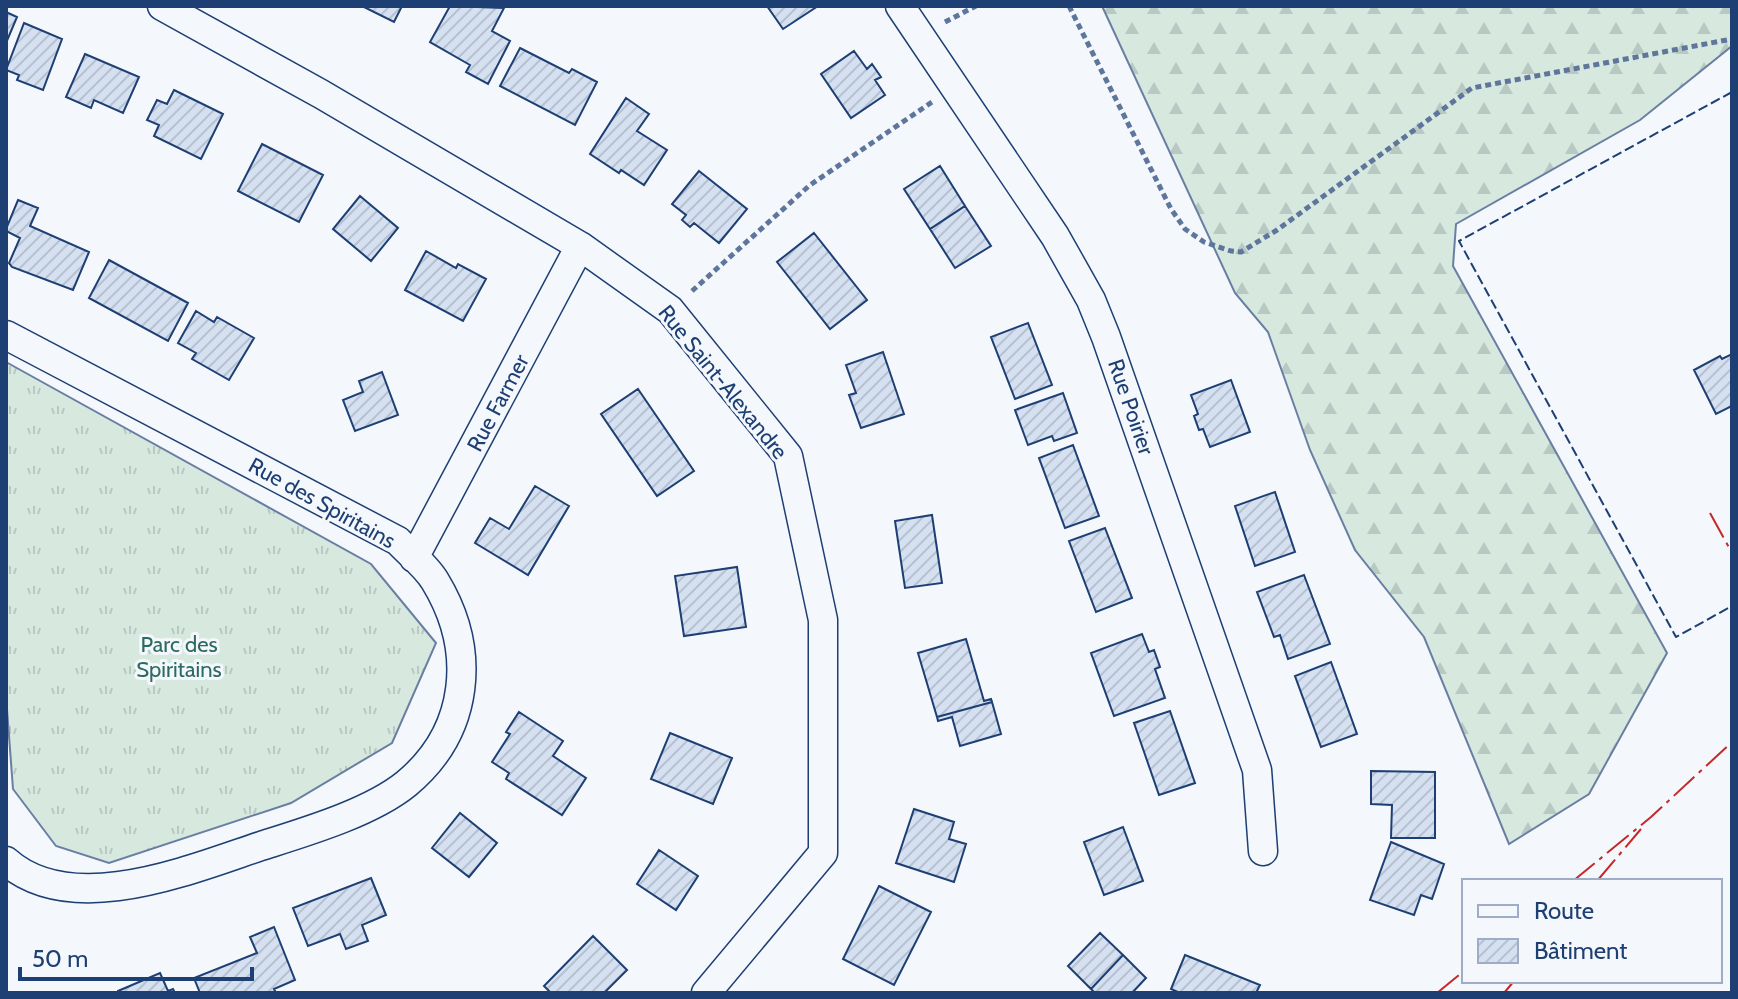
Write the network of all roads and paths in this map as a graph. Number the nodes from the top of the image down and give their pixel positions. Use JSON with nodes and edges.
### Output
{"nodes":[{"id":1,"x":162,"y":6,"type":"edge"},
{"id":2,"x":900,"y":6,"type":"edge"},
{"id":3,"x":1069,"y":6,"type":"edge"},
{"id":4,"x":1732,"y":39,"type":"edge"},
{"id":5,"x":956,"y":86,"type":"junction"},
{"id":6,"x":580,"y":246,"type":"junction"},
{"id":7,"x":670,"y":310,"type":"junction"},
{"id":8,"x":6,"y":335,"type":"edge"},
{"id":9,"x":414,"y":558,"type":"junction"},
{"id":10,"x":1263,"y":851,"type":"dead end"},
{"id":11,"x":6,"y":861,"type":"edge"},
{"id":12,"x":706,"y":993,"type":"edge"}],
"edges":[{"from":1,"to":6,"type":"street","name":"Rue Saint-Alexandre"},
{"from":2,"to":5,"type":"street","name":"Rue Poirier"},
{"from":3,"to":4,"type":"path"},
{"from":5,"to":7,"type":"path"},
{"from":5,"to":10,"type":"street","name":"Rue Poirier"},
{"from":6,"to":7,"type":"street","name":"Rue Saint-Alexandre"},
{"from":6,"to":9,"type":"street","name":"Rue Farmer"},
{"from":7,"to":12,"type":"street","name":"Rue Saint-Alexandre"},
{"from":8,"to":9,"type":"street","name":"Rue des Spiritains"},
{"from":9,"to":11,"type":"street","name":"Rue des Spiritains"}]}
